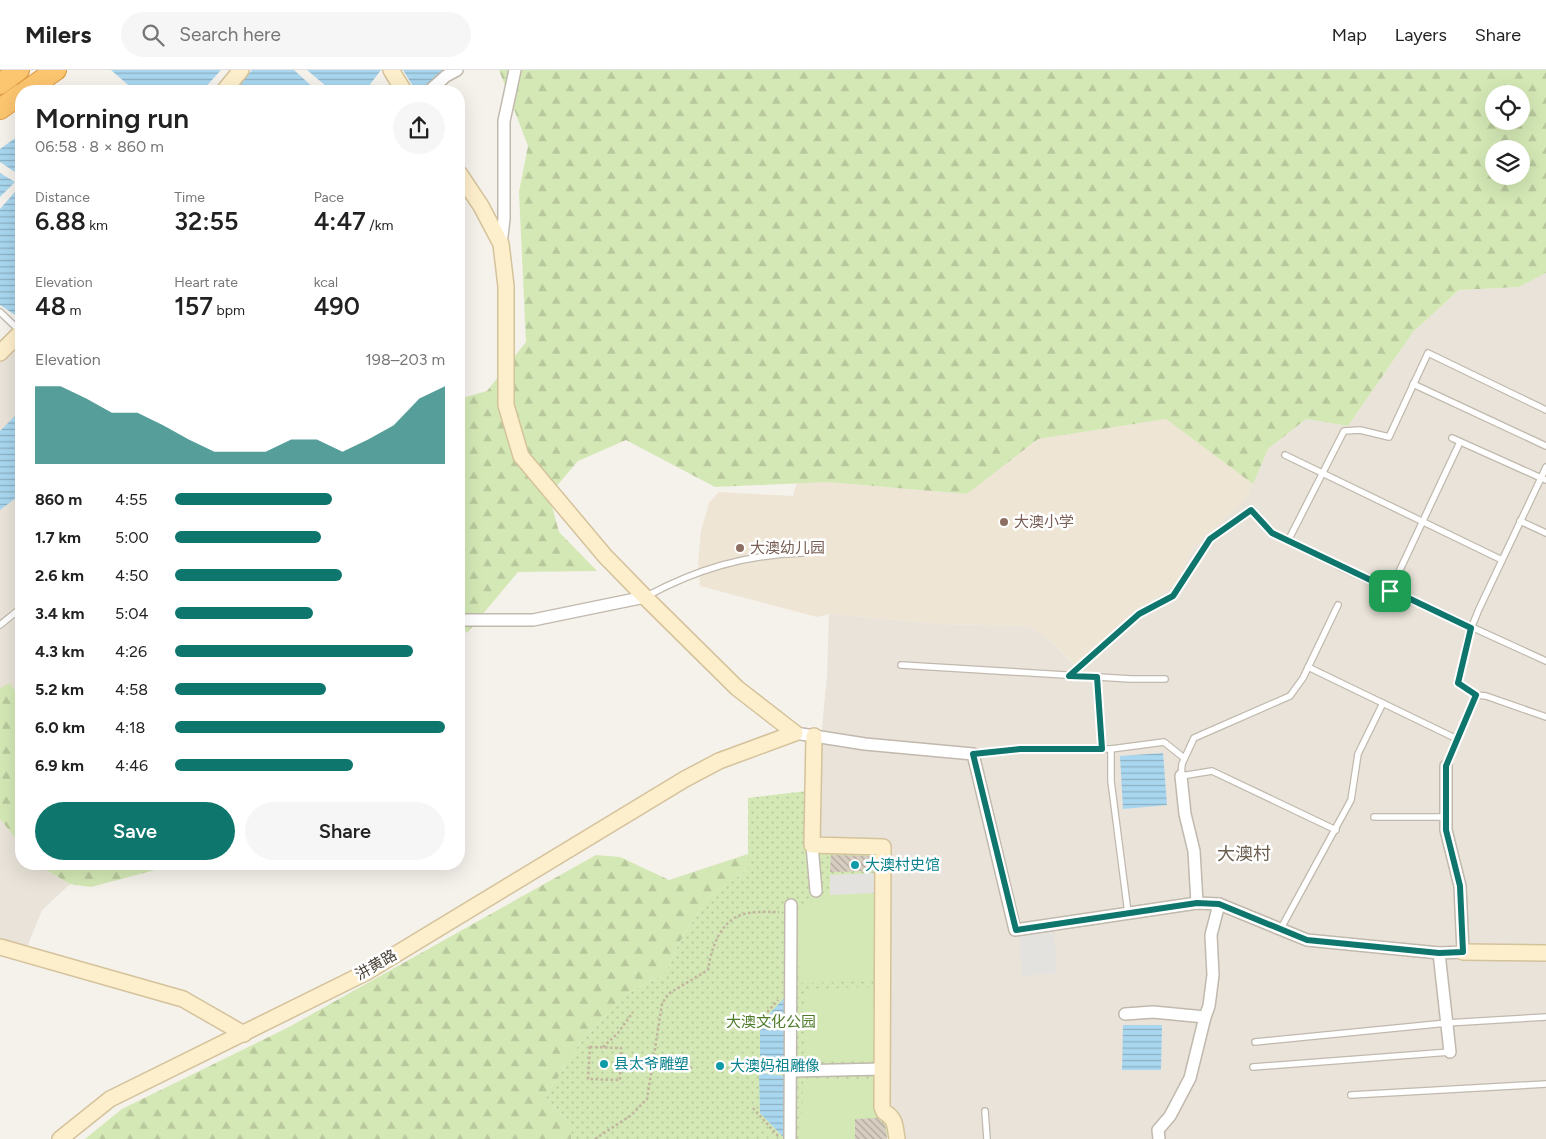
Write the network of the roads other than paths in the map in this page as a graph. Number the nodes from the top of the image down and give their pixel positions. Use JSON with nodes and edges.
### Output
{"nodes":[{"id":1,"x":19,"y":70,"type":"edge"},
{"id":2,"x":56,"y":70,"type":"edge"},
{"id":3,"x":241,"y":70,"type":"edge"},
{"id":4,"x":391,"y":70,"type":"edge"},
{"id":5,"x":457,"y":70,"type":"edge"},
{"id":6,"x":514,"y":70,"type":"edge"},
{"id":7,"x":0,"y":84,"type":"edge"},
{"id":8,"x":35,"y":85,"type":"edge"},
{"id":9,"x":229,"y":85,"type":"edge"},
{"id":10,"x":400,"y":85,"type":"edge"},
{"id":11,"x":436,"y":85,"type":"edge"},
{"id":12,"x":15,"y":98,"type":"edge"},
{"id":13,"x":0,"y":109,"type":"edge"},
{"id":14,"x":465,"y":182,"type":"edge"},
{"id":15,"x":501,"y":244,"type":"junction"},
{"id":16,"x":0,"y":312,"type":"edge"},
{"id":17,"x":15,"y":326,"type":"edge"},
{"id":18,"x":15,"y":338,"type":"edge"},
{"id":19,"x":0,"y":353,"type":"edge"},
{"id":20,"x":1413,"y":384,"type":"junction"},
{"id":21,"x":1546,"y":410,"type":"edge"},
{"id":22,"x":1452,"y":438,"type":"dead end"},
{"id":23,"x":1460,"y":442,"type":"junction"},
{"id":24,"x":1546,"y":446,"type":"edge"},
{"id":25,"x":1285,"y":455,"type":"dead end"},
{"id":26,"x":1546,"y":467,"type":"edge"},
{"id":27,"x":1322,"y":474,"type":"junction"},
{"id":28,"x":1544,"y":479,"type":"edge"},
{"id":29,"x":1520,"y":521,"type":"junction"},
{"id":30,"x":1546,"y":533,"type":"edge"},
{"id":31,"x":1288,"y":541,"type":"junction"},
{"id":32,"x":802,"y":553,"type":"dead end"},
{"id":33,"x":1502,"y":560,"type":"junction"},
{"id":34,"x":1390,"y":591,"type":"junction"},
{"id":35,"x":645,"y":597,"type":"junction"},
{"id":36,"x":1338,"y":605,"type":"dead end"},
{"id":37,"x":15,"y":613,"type":"edge"},
{"id":38,"x":465,"y":620,"type":"edge"},
{"id":39,"x":0,"y":625,"type":"edge"},
{"id":40,"x":1471,"y":628,"type":"junction"},
{"id":41,"x":1546,"y":661,"type":"edge"},
{"id":42,"x":901,"y":665,"type":"dead end"},
{"id":43,"x":1308,"y":667,"type":"junction"},
{"id":44,"x":1069,"y":676,"type":"junction"},
{"id":45,"x":1097,"y":677,"type":"junction"},
{"id":46,"x":1165,"y":679,"type":"dead end"},
{"id":47,"x":1476,"y":695,"type":"junction"},
{"id":48,"x":1383,"y":703,"type":"junction"},
{"id":49,"x":1546,"y":717,"type":"edge"},
{"id":50,"x":795,"y":733,"type":"junction"},
{"id":51,"x":814,"y":736,"type":"junction"},
{"id":52,"x":1457,"y":739,"type":"junction"},
{"id":53,"x":1102,"y":749,"type":"junction"},
{"id":54,"x":1111,"y":749,"type":"junction"},
{"id":55,"x":973,"y":754,"type":"junction"},
{"id":56,"x":1184,"y":758,"type":"junction"},
{"id":57,"x":1446,"y":766,"type":"joint"},
{"id":58,"x":1181,"y":776,"type":"junction"},
{"id":59,"x":1374,"y":817,"type":"dead end"},
{"id":60,"x":1446,"y":817,"type":"junction"},
{"id":61,"x":1336,"y":830,"type":"junction"},
{"id":62,"x":812,"y":845,"type":"junction"},
{"id":63,"x":816,"y":891,"type":"dead end"},
{"id":64,"x":1197,"y":903,"type":"junction"},
{"id":65,"x":1219,"y":904,"type":"junction"},
{"id":66,"x":791,"y":908,"type":"road end"},
{"id":67,"x":1128,"y":913,"type":"junction"},
{"id":68,"x":1280,"y":930,"type":"junction"},
{"id":69,"x":0,"y":947,"type":"edge"},
{"id":70,"x":1463,"y":952,"type":"junction"},
{"id":71,"x":1439,"y":953,"type":"junction"},
{"id":72,"x":1546,"y":953,"type":"edge"},
{"id":73,"x":1125,"y":1014,"type":"dead end"},
{"id":74,"x":1205,"y":1017,"type":"junction"},
{"id":75,"x":1546,"y":1017,"type":"edge"},
{"id":76,"x":1447,"y":1023,"type":"junction"},
{"id":77,"x":244,"y":1034,"type":"junction"},
{"id":78,"x":1255,"y":1042,"type":"dead end"},
{"id":79,"x":1450,"y":1052,"type":"joint"},
{"id":80,"x":1253,"y":1067,"type":"dead end"},
{"id":81,"x":883,"y":1069,"type":"junction"},
{"id":82,"x":792,"y":1071,"type":"junction"},
{"id":83,"x":1546,"y":1084,"type":"edge"},
{"id":84,"x":1351,"y":1095,"type":"dead end"},
{"id":85,"x":985,"y":1111,"type":"dead end"},
{"id":86,"x":60,"y":1139,"type":"edge"},
{"id":87,"x":790,"y":1139,"type":"edge"},
{"id":88,"x":897,"y":1139,"type":"edge"},
{"id":89,"x":987,"y":1139,"type":"edge"},
{"id":90,"x":1159,"y":1139,"type":"edge"}],
"edges":[{"from":1,"to":7,"type":"highway"},
{"from":2,"to":8,"type":"highway"},
{"from":3,"to":9,"type":"main road"},
{"from":4,"to":10,"type":"main road"},
{"from":5,"to":11,"type":"street"},
{"from":6,"to":15,"type":"street"},
{"from":12,"to":13,"type":"highway"},
{"from":14,"to":15,"type":"main road"},
{"from":15,"to":35,"type":"main road"},
{"from":16,"to":17,"type":"lane"},
{"from":18,"to":19,"type":"main road"},
{"from":20,"to":21,"type":"lane"},
{"from":20,"to":24,"type":"lane"},
{"from":20,"to":27,"type":"lane"},
{"from":22,"to":23,"type":"lane"},
{"from":23,"to":28,"type":"lane"},
{"from":23,"to":34,"type":"lane"},
{"from":25,"to":27,"type":"lane"},
{"from":26,"to":28,"type":"lane"},
{"from":27,"to":31,"type":"lane"},
{"from":27,"to":33,"type":"lane"},
{"from":28,"to":29,"type":"lane"},
{"from":29,"to":30,"type":"lane"},
{"from":29,"to":33,"type":"lane"},
{"from":31,"to":34,"type":"lane"},
{"from":31,"to":44,"type":"lane"},
{"from":32,"to":35,"type":"lane"},
{"from":33,"to":40,"type":"lane"},
{"from":34,"to":40,"type":"lane"},
{"from":35,"to":38,"type":"street"},
{"from":35,"to":50,"type":"main road"},
{"from":36,"to":43,"type":"lane"},
{"from":37,"to":39,"type":"lane"},
{"from":40,"to":41,"type":"lane"},
{"from":40,"to":47,"type":"lane"},
{"from":42,"to":44,"type":"lane"},
{"from":43,"to":48,"type":"lane"},
{"from":43,"to":56,"type":"lane"},
{"from":44,"to":45,"type":"lane"},
{"from":45,"to":46,"type":"lane"},
{"from":45,"to":53,"type":"lane"},
{"from":47,"to":49,"type":"lane"},
{"from":47,"to":52,"type":"lane"},
{"from":48,"to":52,"type":"lane"},
{"from":48,"to":61,"type":"lane"},
{"from":50,"to":51,"type":"street"},
{"from":50,"to":77,"type":"main road","name":"汫黄路"},
{"from":51,"to":55,"type":"street"},
{"from":51,"to":62,"type":"main road"},
{"from":52,"to":57,"type":"lane"},
{"from":53,"to":54,"type":"lane"},
{"from":53,"to":55,"type":"lane"},
{"from":54,"to":56,"type":"lane"},
{"from":54,"to":67,"type":"lane"},
{"from":55,"to":67,"type":"street"},
{"from":56,"to":58,"type":"lane"},
{"from":57,"to":60,"type":"street"},
{"from":58,"to":61,"type":"lane"},
{"from":58,"to":64,"type":"street"},
{"from":59,"to":60,"type":"lane"},
{"from":60,"to":70,"type":"street"},
{"from":61,"to":68,"type":"lane"},
{"from":62,"to":63,"type":"street"},
{"from":62,"to":81,"type":"main road"},
{"from":64,"to":65,"type":"street"},
{"from":64,"to":67,"type":"street"},
{"from":65,"to":68,"type":"street"},
{"from":65,"to":74,"type":"street"},
{"from":66,"to":82,"type":"street"},
{"from":68,"to":71,"type":"street"},
{"from":69,"to":77,"type":"main road"},
{"from":70,"to":71,"type":"street"},
{"from":70,"to":72,"type":"main road"},
{"from":71,"to":76,"type":"street"},
{"from":73,"to":74,"type":"street"},
{"from":74,"to":90,"type":"street"},
{"from":75,"to":76,"type":"lane"},
{"from":76,"to":78,"type":"lane"},
{"from":76,"to":79,"type":"street"},
{"from":77,"to":86,"type":"main road","name":"汫黄路"},
{"from":79,"to":80,"type":"lane"},
{"from":81,"to":82,"type":"street"},
{"from":81,"to":88,"type":"main road"},
{"from":82,"to":87,"type":"street"},
{"from":83,"to":84,"type":"lane"},
{"from":85,"to":89,"type":"lane"}]}
